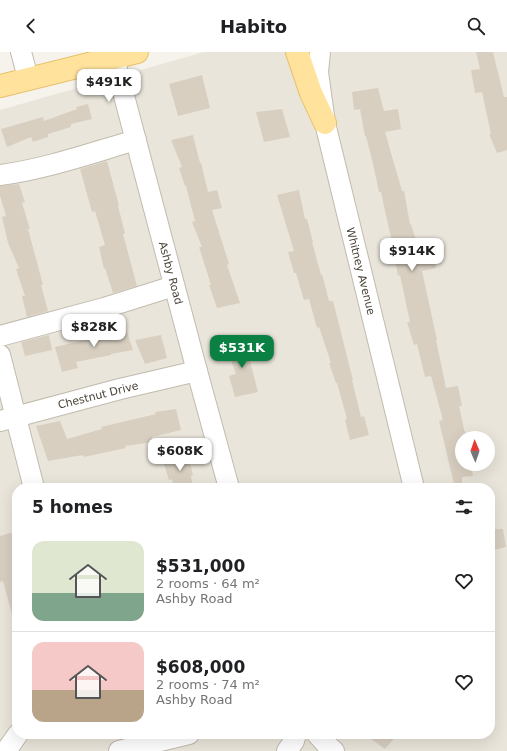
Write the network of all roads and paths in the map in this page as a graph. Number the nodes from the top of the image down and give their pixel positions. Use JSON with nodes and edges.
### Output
{"nodes":[{"id":1,"x":21,"y":52,"type":"edge"},
{"id":2,"x":137,"y":52,"type":"edge"},
{"id":3,"x":297,"y":52,"type":"edge"},
{"id":4,"x":320,"y":52,"type":"edge"},
{"id":5,"x":114,"y":58,"type":"junction"},
{"id":6,"x":28,"y":78,"type":"junction"},
{"id":7,"x":0,"y":86,"type":"edge"},
{"id":8,"x":325,"y":123,"type":"junction"},
{"id":9,"x":136,"y":140,"type":"junction"},
{"id":10,"x":0,"y":175,"type":"edge"},
{"id":11,"x":174,"y":286,"type":"junction"},
{"id":12,"x":0,"y":336,"type":"edge"},
{"id":13,"x":0,"y":355,"type":"edge"},
{"id":14,"x":197,"y":371,"type":"junction"},
{"id":15,"x":8,"y":419,"type":"edge"},
{"id":16,"x":32,"y":483,"type":"edge"},
{"id":17,"x":228,"y":483,"type":"edge"},
{"id":18,"x":413,"y":483,"type":"edge"},
{"id":19,"x":14,"y":739,"type":"edge"},
{"id":20,"x":168,"y":739,"type":"edge"},
{"id":21,"x":295,"y":739,"type":"edge"},
{"id":22,"x":322,"y":739,"type":"edge"},
{"id":23,"x":6,"y":751,"type":"edge"},
{"id":24,"x":119,"y":751,"type":"edge"},
{"id":25,"x":287,"y":751,"type":"edge"},
{"id":26,"x":334,"y":751,"type":"edge"}],
"edges":[{"from":1,"to":6,"type":"street"},
{"from":2,"to":5,"type":"main road"},
{"from":3,"to":8,"type":"main road"},
{"from":4,"to":8,"type":"street","name":"Whitney Avenue"},
{"from":5,"to":6,"type":"main road"},
{"from":5,"to":9,"type":"street","name":"Ashby Road"},
{"from":6,"to":7,"type":"main road"},
{"from":8,"to":18,"type":"street","name":"Whitney Avenue"},
{"from":9,"to":10,"type":"street"},
{"from":9,"to":11,"type":"street","name":"Ashby Road"},
{"from":11,"to":12,"type":"street"},
{"from":11,"to":14,"type":"street","name":"Ashby Road"},
{"from":13,"to":15,"type":"street"},
{"from":14,"to":15,"type":"street","name":"Chestnut Drive"},
{"from":14,"to":17,"type":"street","name":"Ashby Road"},
{"from":15,"to":16,"type":"street"},
{"from":19,"to":23,"type":"street"},
{"from":20,"to":24,"type":"street"},
{"from":21,"to":25,"type":"street"},
{"from":22,"to":26,"type":"street"}]}
